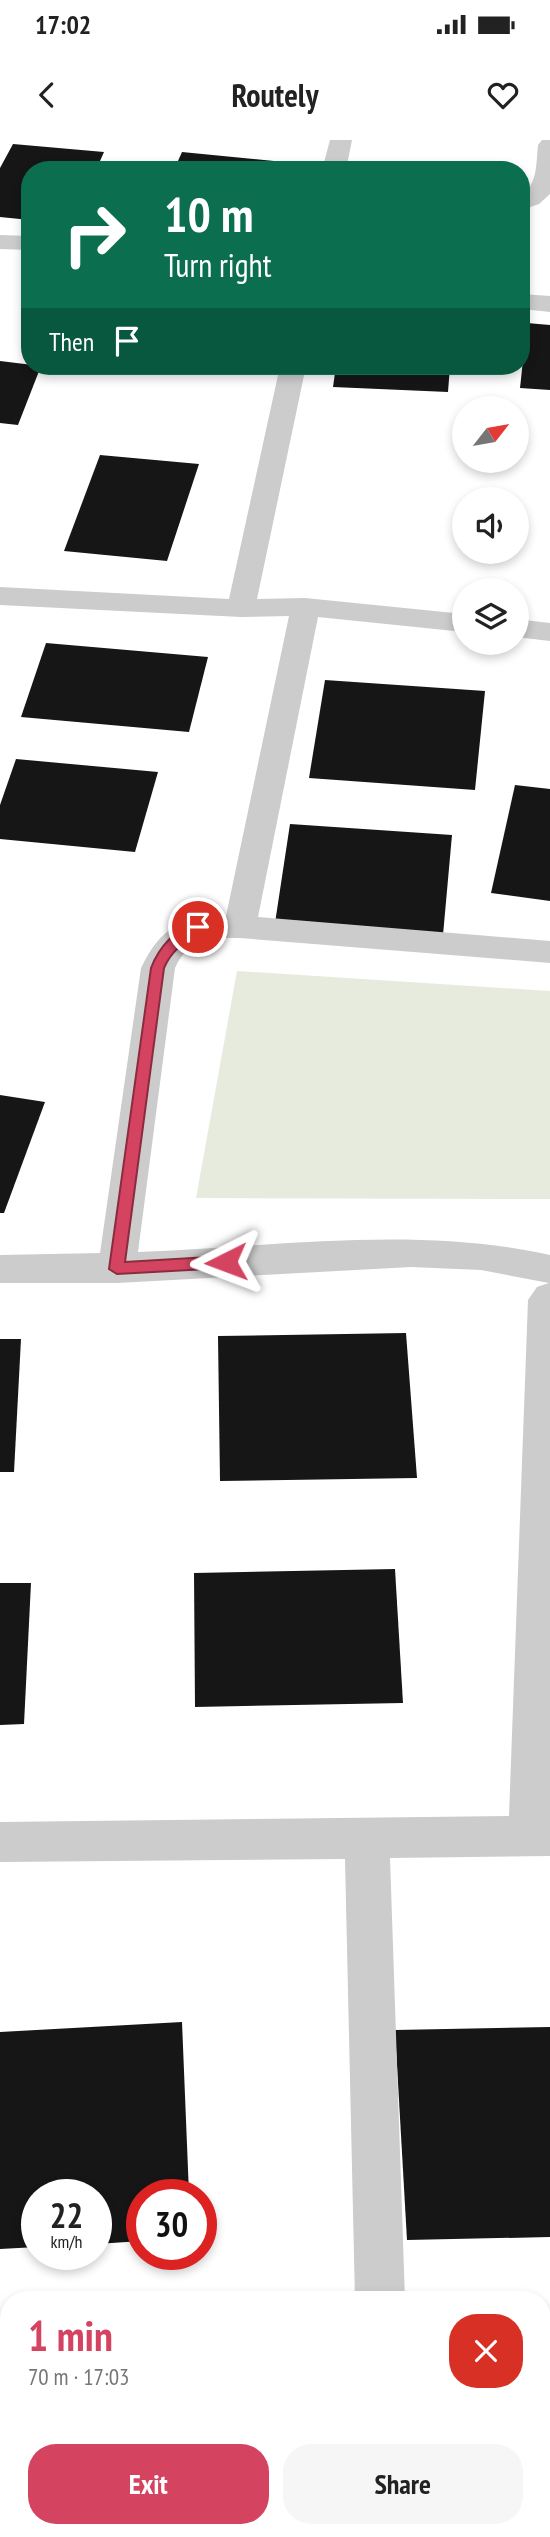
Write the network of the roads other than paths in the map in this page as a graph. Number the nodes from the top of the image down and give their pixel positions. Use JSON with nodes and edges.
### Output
{"nodes":[{"id":1,"x":341,"y":140,"type":"edge"},
{"id":2,"x":550,"y":145,"type":"edge"},
{"id":3,"x":336,"y":161,"type":"edge"},
{"id":4,"x":530,"y":200,"type":"edge"},
{"id":5,"x":0,"y":242,"type":"edge"},
{"id":6,"x":21,"y":243,"type":"edge"},
{"id":7,"x":530,"y":303,"type":"edge"},
{"id":8,"x":550,"y":304,"type":"edge"},
{"id":9,"x":291,"y":375,"type":"edge"},
{"id":10,"x":0,"y":596,"type":"edge"},
{"id":11,"x":305,"y":607,"type":"junction"},
{"id":12,"x":241,"y":608,"type":"junction"},
{"id":13,"x":452,"y":622,"type":"edge"},
{"id":14,"x":529,"y":630,"type":"edge"},
{"id":15,"x":550,"y":632,"type":"edge"},
{"id":16,"x":240,"y":927,"type":"junction"},
{"id":17,"x":550,"y":952,"type":"edge"},
{"id":18,"x":0,"y":1269,"type":"edge"},
{"id":19,"x":117,"y":1269,"type":"junction"},
{"id":20,"x":550,"y":1269,"type":"edge"},
{"id":21,"x":550,"y":1297,"type":"edge"},
{"id":22,"x":541,"y":1836,"type":"edge"},
{"id":23,"x":367,"y":1838,"type":"junction"},
{"id":24,"x":0,"y":1842,"type":"edge"},
{"id":25,"x":380,"y":2291,"type":"edge"}],
"edges":[{"from":1,"to":3,"type":"street"},
{"from":2,"to":4,"type":"street"},
{"from":5,"to":6,"type":"street"},
{"from":7,"to":8,"type":"street"},
{"from":9,"to":12,"type":"street"},
{"from":10,"to":12,"type":"street"},
{"from":11,"to":12,"type":"street"},
{"from":11,"to":13,"type":"street"},
{"from":11,"to":16,"type":"street"},
{"from":14,"to":15,"type":"street"},
{"from":16,"to":17,"type":"street"},
{"from":16,"to":19,"type":"street"},
{"from":18,"to":19,"type":"street"},
{"from":19,"to":20,"type":"street"},
{"from":21,"to":22,"type":"street"},
{"from":22,"to":23,"type":"street"},
{"from":23,"to":24,"type":"street"},
{"from":23,"to":25,"type":"street"}]}
